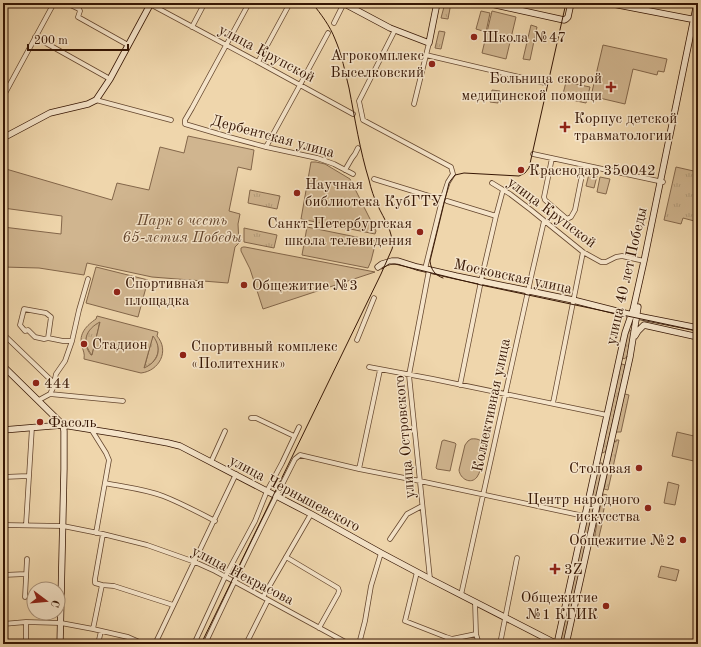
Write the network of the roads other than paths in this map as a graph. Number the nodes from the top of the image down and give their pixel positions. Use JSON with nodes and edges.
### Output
{"nodes":[{"id":1,"x":54,"y":3,"type":"edge"},
{"id":2,"x":66,"y":3,"type":"edge"},
{"id":3,"x":202,"y":3,"type":"edge"},
{"id":4,"x":249,"y":3,"type":"edge"},
{"id":5,"x":290,"y":3,"type":"edge"},
{"id":6,"x":344,"y":3,"type":"edge"},
{"id":7,"x":437,"y":3,"type":"edge"},
{"id":8,"x":487,"y":3,"type":"edge"},
{"id":9,"x":571,"y":3,"type":"edge"},
{"id":10,"x":608,"y":3,"type":"edge"},
{"id":11,"x":697,"y":3,"type":"edge"},
{"id":12,"x":150,"y":4,"type":"edge"},
{"id":13,"x":698,"y":12,"type":"edge"},
{"id":14,"x":695,"y":20,"type":"junction"},
{"id":15,"x":334,"y":23,"type":"dead end"},
{"id":16,"x":192,"y":27,"type":"junction"},
{"id":17,"x":395,"y":30,"type":"junction"},
{"id":18,"x":328,"y":33,"type":"dead end"},
{"id":19,"x":35,"y":37,"type":"junction"},
{"id":20,"x":429,"y":43,"type":"junction"},
{"id":21,"x":128,"y":45,"type":"junction"},
{"id":22,"x":226,"y":45,"type":"junction"},
{"id":23,"x":426,"y":55,"type":"junction"},
{"id":24,"x":258,"y":62,"type":"junction"},
{"id":25,"x":110,"y":79,"type":"junction"},
{"id":26,"x":545,"y":83,"type":"dead end"},
{"id":27,"x":300,"y":85,"type":"junction"},
{"id":28,"x":3,"y":97,"type":"edge"},
{"id":29,"x":96,"y":100,"type":"junction"},
{"id":30,"x":414,"y":104,"type":"dead end"},
{"id":31,"x":353,"y":114,"type":"dead end"},
{"id":32,"x":171,"y":120,"type":"dead end"},
{"id":33,"x":3,"y":138,"type":"edge"},
{"id":34,"x":266,"y":147,"type":"junction"},
{"id":35,"x":358,"y":148,"type":"dead end"},
{"id":36,"x":533,"y":154,"type":"dead end"},
{"id":37,"x":552,"y":158,"type":"junction"},
{"id":38,"x":584,"y":165,"type":"junction"},
{"id":39,"x":345,"y":170,"type":"junction"},
{"id":40,"x":354,"y":174,"type":"dead end"},
{"id":41,"x":374,"y":179,"type":"dead end"},
{"id":42,"x":662,"y":182,"type":"junction"},
{"id":43,"x":492,"y":183,"type":"dead end"},
{"id":44,"x":503,"y":190,"type":"junction"},
{"id":45,"x":442,"y":200,"type":"junction"},
{"id":46,"x":447,"y":201,"type":"dead end"},
{"id":47,"x":496,"y":216,"type":"junction"},
{"id":48,"x":544,"y":221,"type":"junction"},
{"id":49,"x":583,"y":252,"type":"junction"},
{"id":50,"x":644,"y":261,"type":"junction"},
{"id":51,"x":378,"y":267,"type":"dead end"},
{"id":52,"x":427,"y":270,"type":"junction"},
{"id":53,"x":88,"y":279,"type":"dead end"},
{"id":54,"x":481,"y":281,"type":"junction"},
{"id":55,"x":528,"y":291,"type":"junction"},
{"id":56,"x":374,"y":298,"type":"dead end"},
{"id":57,"x":573,"y":300,"type":"junction"},
{"id":58,"x":639,"y":301,"type":"junction"},
{"id":59,"x":634,"y":315,"type":"junction"},
{"id":60,"x":645,"y":317,"type":"junction"},
{"id":61,"x":698,"y":328,"type":"edge"},
{"id":62,"x":3,"y":334,"type":"edge"},
{"id":63,"x":698,"y":337,"type":"edge"},
{"id":64,"x":48,"y":338,"type":"junction"},
{"id":65,"x":357,"y":340,"type":"dead end"},
{"id":66,"x":72,"y":341,"type":"junction"},
{"id":67,"x":632,"y":347,"type":"junction"},
{"id":68,"x":3,"y":366,"type":"edge"},
{"id":69,"x":618,"y":366,"type":"junction"},
{"id":70,"x":369,"y":367,"type":"dead end"},
{"id":71,"x":627,"y":368,"type":"junction"},
{"id":72,"x":380,"y":370,"type":"junction"},
{"id":73,"x":409,"y":375,"type":"junction"},
{"id":74,"x":54,"y":383,"type":"junction"},
{"id":75,"x":460,"y":385,"type":"junction"},
{"id":76,"x":50,"y":394,"type":"junction"},
{"id":77,"x":505,"y":394,"type":"junction"},
{"id":78,"x":39,"y":400,"type":"junction"},
{"id":79,"x":123,"y":401,"type":"dead end"},
{"id":80,"x":553,"y":403,"type":"junction"},
{"id":81,"x":607,"y":415,"type":"junction"},
{"id":82,"x":251,"y":418,"type":"dead end"},
{"id":83,"x":63,"y":425,"type":"junction"},
{"id":84,"x":32,"y":427,"type":"junction"},
{"id":85,"x":299,"y":427,"type":"dead end"},
{"id":86,"x":91,"y":429,"type":"junction"},
{"id":87,"x":3,"y":430,"type":"edge"},
{"id":88,"x":225,"y":431,"type":"dead end"},
{"id":89,"x":294,"y":436,"type":"junction"},
{"id":90,"x":599,"y":449,"type":"junction"},
{"id":91,"x":608,"y":451,"type":"junction"},
{"id":92,"x":211,"y":462,"type":"junction"},
{"id":93,"x":596,"y":464,"type":"junction"},
{"id":94,"x":605,"y":466,"type":"junction"},
{"id":95,"x":359,"y":469,"type":"junction"},
{"id":96,"x":236,"y":474,"type":"junction"},
{"id":97,"x":28,"y":476,"type":"junction"},
{"id":98,"x":3,"y":477,"type":"edge"},
{"id":99,"x":420,"y":481,"type":"junction"},
{"id":100,"x":105,"y":483,"type":"junction"},
{"id":101,"x":267,"y":491,"type":"junction"},
{"id":102,"x":483,"y":495,"type":"junction"},
{"id":103,"x":276,"y":496,"type":"junction"},
{"id":104,"x":422,"y":506,"type":"junction"},
{"id":105,"x":311,"y":514,"type":"junction"},
{"id":106,"x":584,"y":516,"type":"junction"},
{"id":107,"x":215,"y":521,"type":"junction"},
{"id":108,"x":3,"y":525,"type":"edge"},
{"id":109,"x":26,"y":525,"type":"junction"},
{"id":110,"x":63,"y":526,"type":"junction"},
{"id":111,"x":96,"y":533,"type":"junction"},
{"id":112,"x":103,"y":534,"type":"junction"},
{"id":113,"x":390,"y":538,"type":"dead end"},
{"id":114,"x":381,"y":553,"type":"junction"},
{"id":115,"x":286,"y":558,"type":"junction"},
{"id":116,"x":517,"y":558,"type":"dead end"},
{"id":117,"x":27,"y":559,"type":"dead end"},
{"id":118,"x":195,"y":562,"type":"junction"},
{"id":119,"x":417,"y":572,"type":"junction"},
{"id":120,"x":26,"y":574,"type":"junction"},
{"id":121,"x":3,"y":575,"type":"edge"},
{"id":122,"x":225,"y":577,"type":"junction"},
{"id":123,"x":430,"y":579,"type":"junction"},
{"id":124,"x":234,"y":582,"type":"junction"},
{"id":125,"x":102,"y":585,"type":"junction"},
{"id":126,"x":461,"y":595,"type":"junction"},
{"id":127,"x":25,"y":596,"type":"dead end"},
{"id":128,"x":263,"y":597,"type":"junction"},
{"id":129,"x":268,"y":600,"type":"junction"},
{"id":130,"x":475,"y":602,"type":"junction"},
{"id":131,"x":173,"y":605,"type":"junction"},
{"id":132,"x":505,"y":618,"type":"junction"},
{"id":133,"x":26,"y":622,"type":"junction"},
{"id":134,"x":60,"y":623,"type":"junction"},
{"id":135,"x":3,"y":624,"type":"edge"},
{"id":136,"x":319,"y":628,"type":"junction"},
{"id":137,"x":93,"y":629,"type":"junction"},
{"id":138,"x":100,"y":631,"type":"junction"},
{"id":139,"x":476,"y":634,"type":"junction"},
{"id":140,"x":26,"y":644,"type":"edge"},
{"id":141,"x":60,"y":644,"type":"edge"},
{"id":142,"x":98,"y":644,"type":"edge"},
{"id":143,"x":144,"y":644,"type":"edge"},
{"id":144,"x":155,"y":644,"type":"edge"},
{"id":145,"x":194,"y":644,"type":"edge"},
{"id":146,"x":205,"y":644,"type":"edge"},
{"id":147,"x":246,"y":644,"type":"edge"},
{"id":148,"x":350,"y":644,"type":"edge"},
{"id":149,"x":359,"y":644,"type":"edge"},
{"id":150,"x":478,"y":644,"type":"edge"},
{"id":151,"x":500,"y":644,"type":"edge"},
{"id":152,"x":557,"y":644,"type":"edge"},
{"id":153,"x":566,"y":644,"type":"edge"}],
"edges":[{"from":1,"to":19,"type":"street"},
{"from":2,"to":21,"type":"street"},
{"from":3,"to":16,"type":"street"},
{"from":4,"to":22,"type":"street"},
{"from":5,"to":24,"type":"street"},
{"from":6,"to":15,"type":"street"},
{"from":6,"to":17,"type":"street"},
{"from":7,"to":20,"type":"street"},
{"from":8,"to":9,"type":"street"},
{"from":10,"to":14,"type":"street"},
{"from":11,"to":14,"type":"street","name":"улица 40 лет Победы"},
{"from":12,"to":16,"type":"street","name":"улица Крупской"},
{"from":12,"to":21,"type":"street"},
{"from":13,"to":14,"type":"street","name":"улица 40 лет Победы"},
{"from":14,"to":42,"type":"street","name":"улица 40 лет Победы"},
{"from":16,"to":22,"type":"street","name":"улица Крупской"},
{"from":17,"to":20,"type":"street"},
{"from":17,"to":45,"type":"street","name":"улица Островского"},
{"from":18,"to":27,"type":"street"},
{"from":19,"to":25,"type":"street"},
{"from":19,"to":28,"type":"street"},
{"from":20,"to":23,"type":"street"},
{"from":21,"to":25,"type":"street"},
{"from":22,"to":24,"type":"street","name":"улица Крупской"},
{"from":22,"to":34,"type":"street","name":"Дербентская улица"},
{"from":23,"to":26,"type":"street"},
{"from":23,"to":30,"type":"street"},
{"from":24,"to":27,"type":"street","name":"улица Крупской"},
{"from":25,"to":29,"type":"street"},
{"from":27,"to":31,"type":"street","name":"улица Крупской"},
{"from":27,"to":34,"type":"street"},
{"from":29,"to":32,"type":"street"},
{"from":29,"to":33,"type":"street"},
{"from":34,"to":39,"type":"street","name":"Дербентская улица"},
{"from":35,"to":39,"type":"street"},
{"from":36,"to":37,"type":"street"},
{"from":37,"to":38,"type":"street"},
{"from":37,"to":38,"type":"street"},
{"from":38,"to":42,"type":"street"},
{"from":39,"to":40,"type":"street","name":"Дербентская улица"},
{"from":41,"to":45,"type":"street"},
{"from":42,"to":50,"type":"street","name":"улица 40 лет Победы"},
{"from":42,"to":58,"type":"street","name":"улица 40 лет Победы"},
{"from":43,"to":44,"type":"street","name":"улица Крупской"},
{"from":44,"to":47,"type":"street"},
{"from":44,"to":48,"type":"street","name":"улица Крупской"},
{"from":45,"to":52,"type":"street","name":"улица Островского"},
{"from":46,"to":47,"type":"street"},
{"from":47,"to":54,"type":"street"},
{"from":48,"to":49,"type":"street","name":"улица Крупской"},
{"from":48,"to":55,"type":"street","name":"Коллективная улица"},
{"from":49,"to":50,"type":"street","name":"улица Крупской"},
{"from":49,"to":57,"type":"street"},
{"from":50,"to":59,"type":"street","name":"улица 40 лет Победы"},
{"from":51,"to":52,"type":"street","name":"Московская улица"},
{"from":52,"to":54,"type":"street","name":"Московская улица"},
{"from":52,"to":73,"type":"street","name":"улица Островского"},
{"from":53,"to":66,"type":"street"},
{"from":54,"to":55,"type":"street","name":"Московская улица"},
{"from":54,"to":75,"type":"street"},
{"from":55,"to":57,"type":"street","name":"Московская улица"},
{"from":55,"to":77,"type":"street","name":"Коллективная улица"},
{"from":56,"to":65,"type":"street"},
{"from":57,"to":59,"type":"street","name":"Московская улица"},
{"from":57,"to":80,"type":"street"},
{"from":58,"to":59,"type":"street","name":"улица 40 лет Победы"},
{"from":58,"to":60,"type":"street"},
{"from":59,"to":60,"type":"street","name":"Московская улица"},
{"from":59,"to":67,"type":"street","name":"улица 40 лет Победы"},
{"from":59,"to":69,"type":"street","name":"улица 40 лет Победы"},
{"from":60,"to":61,"type":"street","name":"Московская улица"},
{"from":62,"to":74,"type":"street"},
{"from":63,"to":67,"type":"street"},
{"from":64,"to":64,"type":"street"},
{"from":64,"to":66,"type":"street"},
{"from":66,"to":74,"type":"street"},
{"from":67,"to":71,"type":"street","name":"улица 40 лет Победы"},
{"from":68,"to":78,"type":"street"},
{"from":69,"to":71,"type":"street","name":"улица 40 лет Победы"},
{"from":69,"to":81,"type":"street","name":"улица 40 лет Победы"},
{"from":70,"to":72,"type":"street"},
{"from":71,"to":91,"type":"street","name":"улица 40 лет Победы"},
{"from":72,"to":73,"type":"street"},
{"from":72,"to":95,"type":"street"},
{"from":73,"to":75,"type":"street"},
{"from":73,"to":99,"type":"street","name":"улица Островского"},
{"from":74,"to":76,"type":"street"},
{"from":75,"to":77,"type":"street"},
{"from":76,"to":78,"type":"street"},
{"from":76,"to":79,"type":"street"},
{"from":77,"to":80,"type":"street"},
{"from":77,"to":102,"type":"street","name":"Коллективная улица"},
{"from":78,"to":83,"type":"street"},
{"from":80,"to":81,"type":"street"},
{"from":81,"to":90,"type":"street","name":"улица 40 лет Победы"},
{"from":82,"to":89,"type":"street"},
{"from":83,"to":84,"type":"street","name":"улица Чернышевского"},
{"from":83,"to":86,"type":"street","name":"улица Чернышевского"},
{"from":83,"to":110,"type":"street"},
{"from":84,"to":87,"type":"street","name":"улица Чернышевского"},
{"from":84,"to":97,"type":"street"},
{"from":85,"to":89,"type":"street"},
{"from":86,"to":92,"type":"street","name":"улица Чернышевского"},
{"from":86,"to":100,"type":"street"},
{"from":88,"to":92,"type":"street"},
{"from":89,"to":101,"type":"street"},
{"from":90,"to":91,"type":"street"},
{"from":90,"to":93,"type":"street","name":"улица 40 лет Победы"},
{"from":91,"to":94,"type":"street","name":"улица 40 лет Победы"},
{"from":92,"to":96,"type":"street","name":"улица Чернышевского"},
{"from":93,"to":94,"type":"street"},
{"from":93,"to":106,"type":"street","name":"улица 40 лет Победы"},
{"from":94,"to":153,"type":"street","name":"улица 40 лет Победы"},
{"from":95,"to":99,"type":"street"},
{"from":95,"to":103,"type":"street"},
{"from":96,"to":101,"type":"street","name":"улица Чернышевского"},
{"from":96,"to":107,"type":"street"},
{"from":97,"to":98,"type":"street"},
{"from":97,"to":109,"type":"street"},
{"from":99,"to":102,"type":"street"},
{"from":99,"to":104,"type":"street","name":"улица Островского"},
{"from":100,"to":107,"type":"street"},
{"from":100,"to":111,"type":"street"},
{"from":101,"to":103,"type":"street","name":"улица Чернышевского"},
{"from":101,"to":122,"type":"street"},
{"from":102,"to":106,"type":"street"},
{"from":102,"to":126,"type":"street","name":"Коллективная улица"},
{"from":103,"to":105,"type":"street","name":"улица Чернышевского"},
{"from":103,"to":124,"type":"street"},
{"from":104,"to":113,"type":"street"},
{"from":104,"to":123,"type":"street","name":"улица Островского"},
{"from":105,"to":114,"type":"street","name":"улица Чернышевского"},
{"from":105,"to":115,"type":"street"},
{"from":106,"to":152,"type":"street","name":"улица 40 лет Победы"},
{"from":107,"to":118,"type":"street"},
{"from":108,"to":109,"type":"street","name":"улица Некрасова"},
{"from":109,"to":110,"type":"street","name":"улица Некрасова"},
{"from":110,"to":111,"type":"street","name":"улица Некрасова"},
{"from":110,"to":134,"type":"street"},
{"from":111,"to":112,"type":"street","name":"улица Некрасова"},
{"from":112,"to":118,"type":"street","name":"улица Некрасова"},
{"from":112,"to":125,"type":"street"},
{"from":114,"to":119,"type":"street","name":"улица Чернышевского"},
{"from":114,"to":149,"type":"street"},
{"from":115,"to":128,"type":"street"},
{"from":115,"to":136,"type":"street"},
{"from":116,"to":132,"type":"street"},
{"from":117,"to":120,"type":"street"},
{"from":118,"to":122,"type":"street","name":"улица Некрасова"},
{"from":118,"to":131,"type":"street"},
{"from":119,"to":123,"type":"street","name":"улица Чернышевского"},
{"from":119,"to":139,"type":"street"},
{"from":120,"to":121,"type":"street"},
{"from":120,"to":127,"type":"street"},
{"from":122,"to":124,"type":"street","name":"улица Некрасова"},
{"from":122,"to":145,"type":"street"},
{"from":123,"to":126,"type":"street","name":"улица Чернышевского"},
{"from":124,"to":128,"type":"street","name":"улица Некрасова"},
{"from":124,"to":146,"type":"street"},
{"from":125,"to":131,"type":"street"},
{"from":125,"to":137,"type":"street"},
{"from":126,"to":130,"type":"street","name":"улица Чернышевского"},
{"from":128,"to":129,"type":"street","name":"улица Некрасова"},
{"from":129,"to":136,"type":"street","name":"улица Некрасова"},
{"from":129,"to":147,"type":"street"},
{"from":130,"to":132,"type":"street","name":"улица Чернышевского"},
{"from":130,"to":139,"type":"street"},
{"from":131,"to":144,"type":"street"},
{"from":132,"to":151,"type":"street"},
{"from":132,"to":152,"type":"street","name":"улица Чернышевского"},
{"from":133,"to":134,"type":"street"},
{"from":133,"to":135,"type":"street"},
{"from":133,"to":140,"type":"street"},
{"from":134,"to":137,"type":"street"},
{"from":134,"to":141,"type":"street"},
{"from":136,"to":148,"type":"street","name":"улица Некрасова"},
{"from":137,"to":138,"type":"street"},
{"from":138,"to":142,"type":"street"},
{"from":138,"to":143,"type":"street"},
{"from":139,"to":150,"type":"street"}]}
